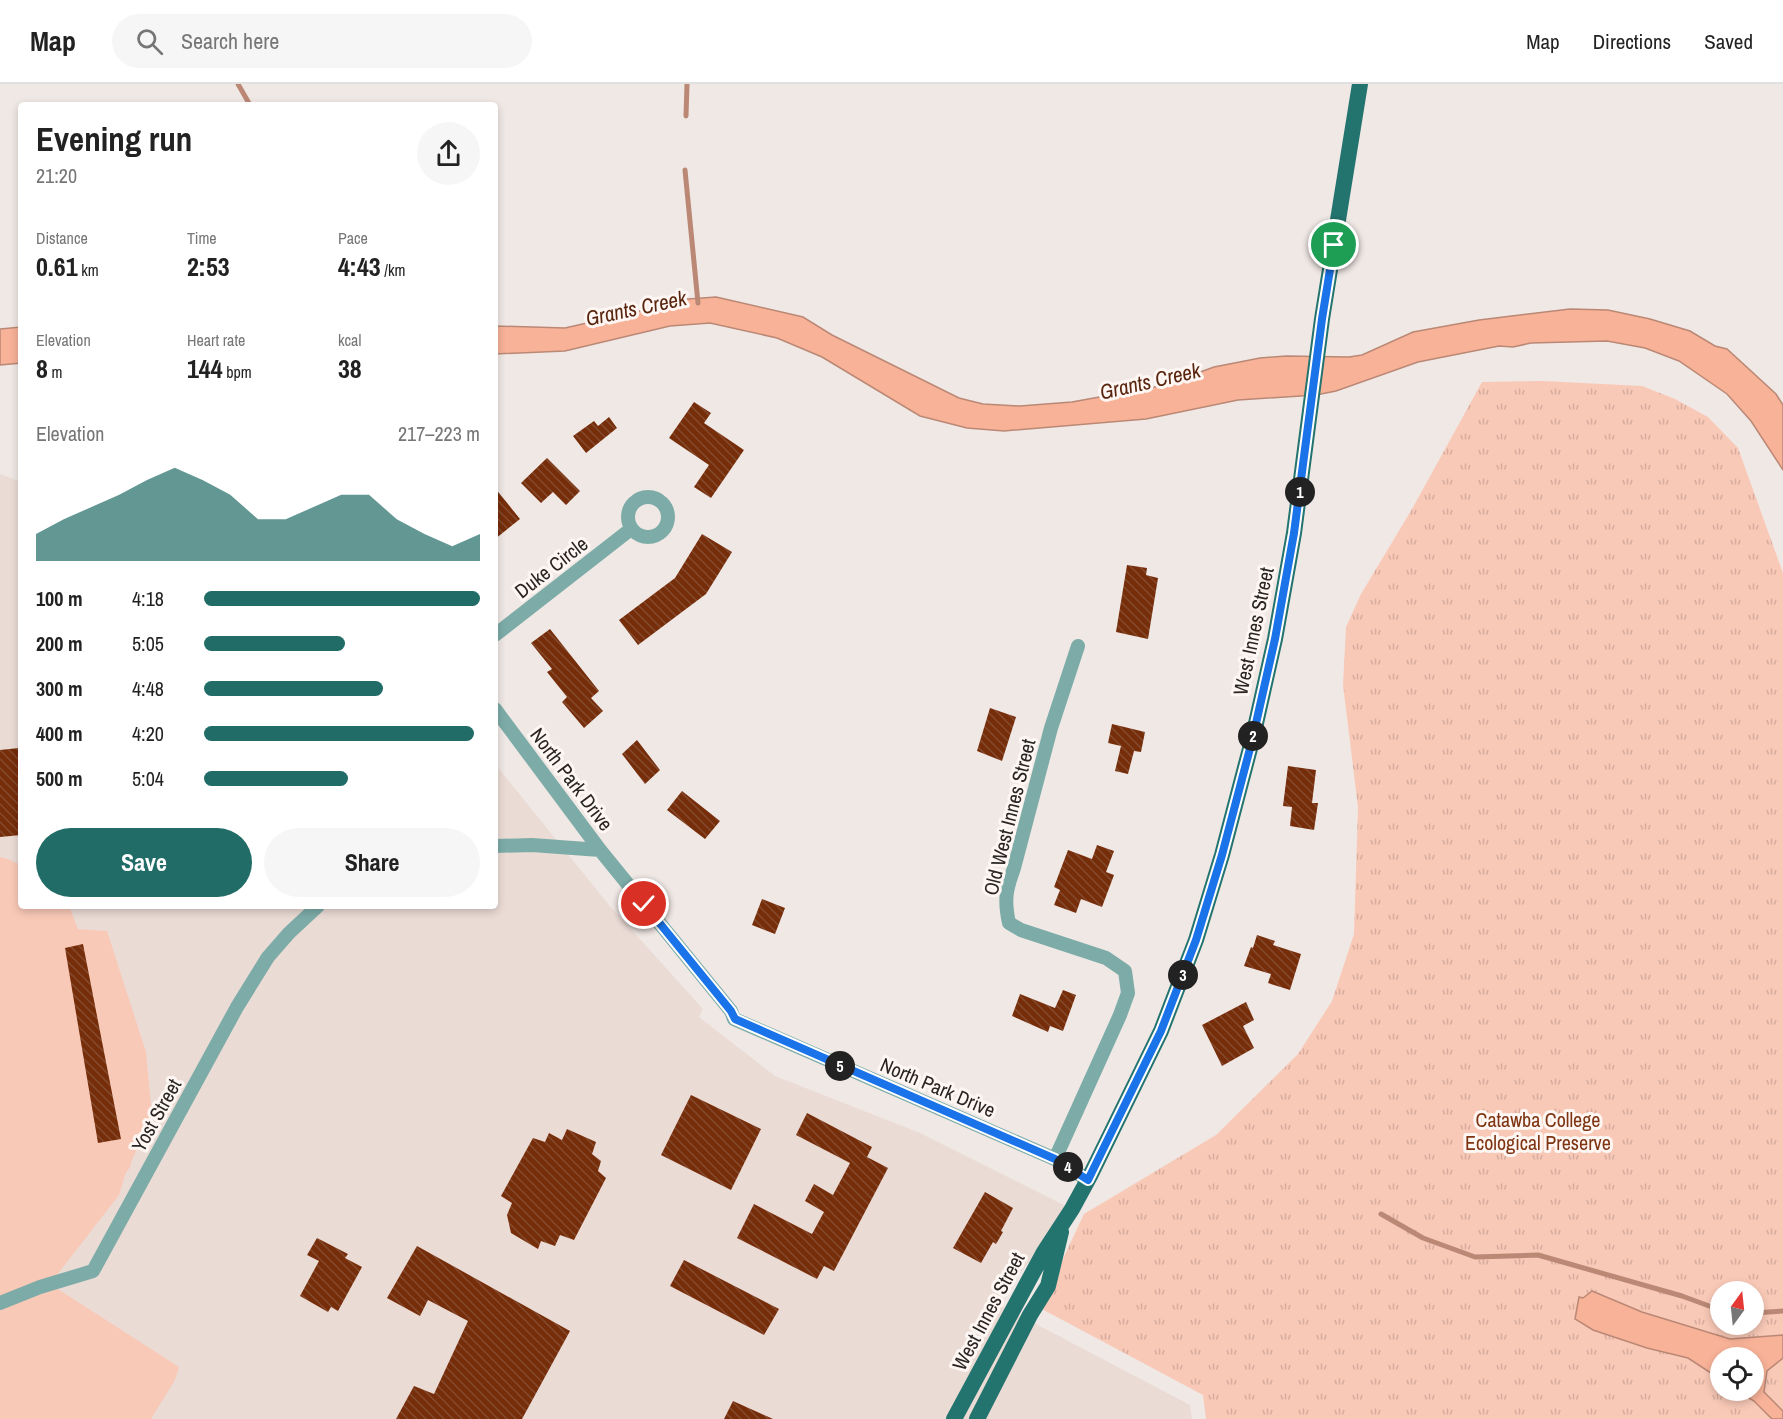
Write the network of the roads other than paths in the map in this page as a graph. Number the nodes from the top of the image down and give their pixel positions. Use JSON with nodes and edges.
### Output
{"nodes":[{"id":1,"x":1360,"y":84,"type":"edge"},
{"id":2,"x":631,"y":529,"type":"dead end"},
{"id":3,"x":498,"y":633,"type":"edge"},
{"id":4,"x":1078,"y":646,"type":"dead end"},
{"id":5,"x":498,"y":713,"type":"edge"},
{"id":6,"x":498,"y":846,"type":"edge"},
{"id":7,"x":600,"y":850,"type":"junction"},
{"id":8,"x":315,"y":909,"type":"edge"},
{"id":9,"x":1055,"y":1159,"type":"junction"},
{"id":10,"x":1088,"y":1180,"type":"junction"},
{"id":11,"x":1062,"y":1225,"type":"junction"},
{"id":12,"x":0,"y":1303,"type":"edge"},
{"id":13,"x":954,"y":1419,"type":"edge"},
{"id":14,"x":976,"y":1419,"type":"edge"}],
"edges":[{"from":1,"to":10,"type":"main road","name":"West Innes Street"},
{"from":2,"to":3,"type":"street","name":"Duke Circle"},
{"from":4,"to":9,"type":"street","name":"Old West Innes Street"},
{"from":5,"to":7,"type":"street","name":"North Park Drive"},
{"from":6,"to":7,"type":"street"},
{"from":7,"to":9,"type":"street","name":"North Park Drive"},
{"from":8,"to":12,"type":"street","name":"Yost Street"},
{"from":9,"to":10,"type":"street","name":"North Park Drive"},
{"from":10,"to":11,"type":"main road","name":"West Innes Street"},
{"from":11,"to":13,"type":"main road","name":"West Innes Street"},
{"from":11,"to":14,"type":"main road","name":"West Innes Street"}]}
